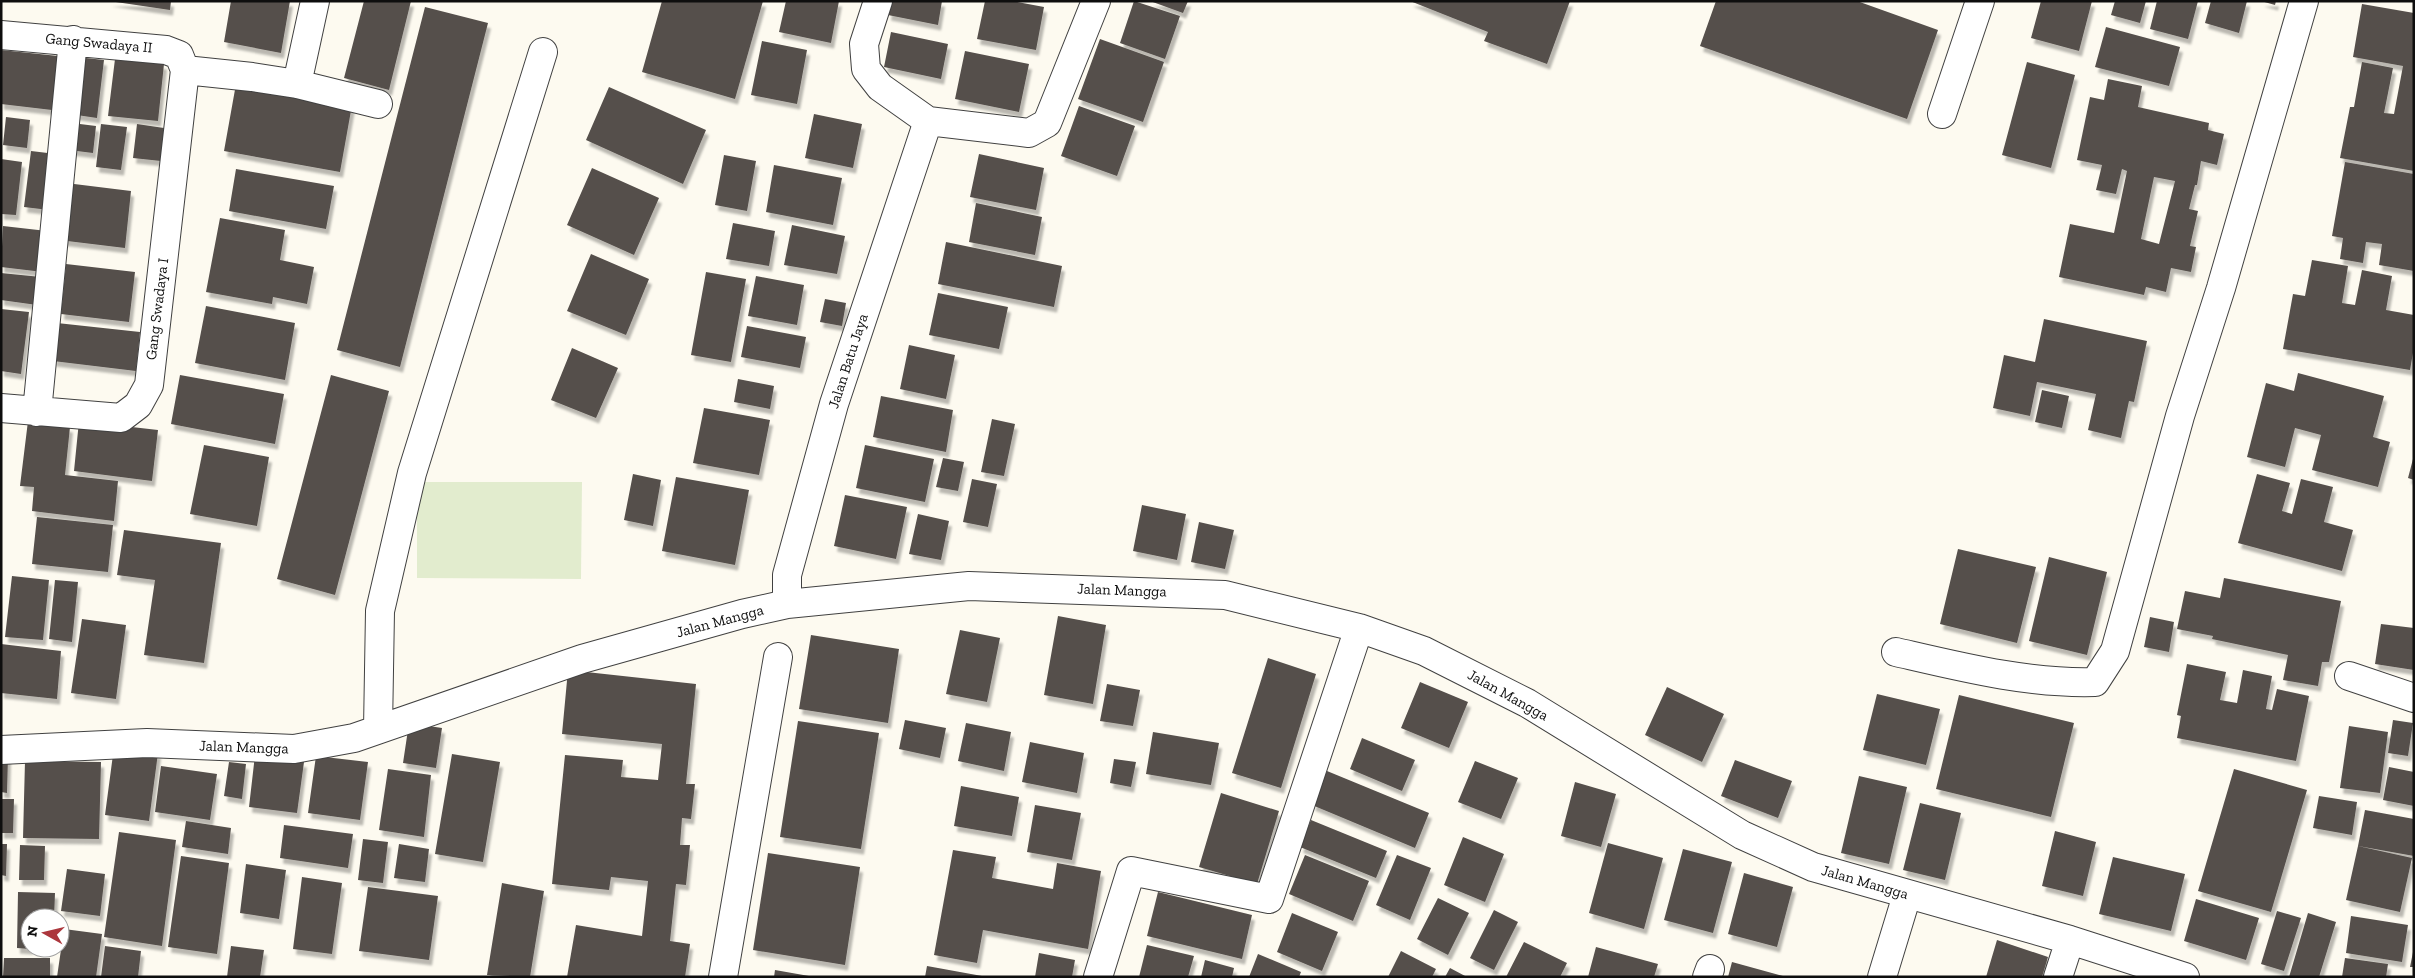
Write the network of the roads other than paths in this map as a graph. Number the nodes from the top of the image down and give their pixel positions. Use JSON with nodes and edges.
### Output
{"nodes":[{"id":1,"x":315,"y":1,"type":"edge"},
{"id":2,"x":878,"y":1,"type":"edge"},
{"id":3,"x":1096,"y":1,"type":"edge"},
{"id":4,"x":1980,"y":1,"type":"edge"},
{"id":5,"x":2304,"y":1,"type":"edge"},
{"id":6,"x":1,"y":35,"type":"edge"},
{"id":7,"x":73,"y":40,"type":"junction"},
{"id":8,"x":543,"y":52,"type":"dead end"},
{"id":9,"x":185,"y":70,"type":"junction"},
{"id":10,"x":297,"y":84,"type":"junction"},
{"id":11,"x":378,"y":104,"type":"dead end"},
{"id":12,"x":1942,"y":114,"type":"dead end"},
{"id":13,"x":928,"y":121,"type":"junction"},
{"id":14,"x":1,"y":408,"type":"edge"},
{"id":15,"x":37,"y":412,"type":"junction"},
{"id":16,"x":787,"y":604,"type":"junction"},
{"id":17,"x":1359,"y":628,"type":"junction"},
{"id":18,"x":1896,"y":652,"type":"dead end"},
{"id":19,"x":778,"y":657,"type":"dead end"},
{"id":20,"x":2349,"y":676,"type":"dead end"},
{"id":21,"x":2414,"y":698,"type":"edge"},
{"id":22,"x":378,"y":729,"type":"junction"},
{"id":23,"x":1,"y":750,"type":"edge"},
{"id":24,"x":1908,"y":895,"type":"junction"},
{"id":25,"x":2070,"y":940,"type":"junction"},
{"id":26,"x":723,"y":977,"type":"edge"},
{"id":27,"x":1098,"y":977,"type":"edge"},
{"id":28,"x":1882,"y":977,"type":"edge"},
{"id":29,"x":2058,"y":977,"type":"edge"},
{"id":30,"x":2184,"y":977,"type":"edge"}],
"edges":[{"from":1,"to":10,"type":"street"},
{"from":2,"to":13,"type":"street"},
{"from":3,"to":13,"type":"street"},
{"from":4,"to":12,"type":"street"},
{"from":5,"to":18,"type":"street"},
{"from":6,"to":7,"type":"street","name":"Gang Swadaya II"},
{"from":7,"to":9,"type":"street","name":"Gang Swadaya II"},
{"from":7,"to":15,"type":"street"},
{"from":8,"to":22,"type":"street"},
{"from":9,"to":10,"type":"street"},
{"from":9,"to":15,"type":"street","name":"Gang Swadaya I"},
{"from":10,"to":11,"type":"street"},
{"from":13,"to":16,"type":"street","name":"Jalan Batu Jaya"},
{"from":14,"to":15,"type":"street","name":"Gang Swadaya I"},
{"from":16,"to":17,"type":"street","name":"Jalan Mangga"},
{"from":16,"to":22,"type":"street","name":"Jalan Mangga"},
{"from":17,"to":24,"type":"street","name":"Jalan Mangga"},
{"from":17,"to":27,"type":"street"},
{"from":19,"to":26,"type":"street"},
{"from":20,"to":21,"type":"street"},
{"from":22,"to":23,"type":"street","name":"Jalan Mangga"},
{"from":24,"to":25,"type":"street","name":"Jalan Mangga"},
{"from":24,"to":28,"type":"street"},
{"from":25,"to":29,"type":"street"},
{"from":25,"to":30,"type":"street","name":"Jalan Mangga"}]}
